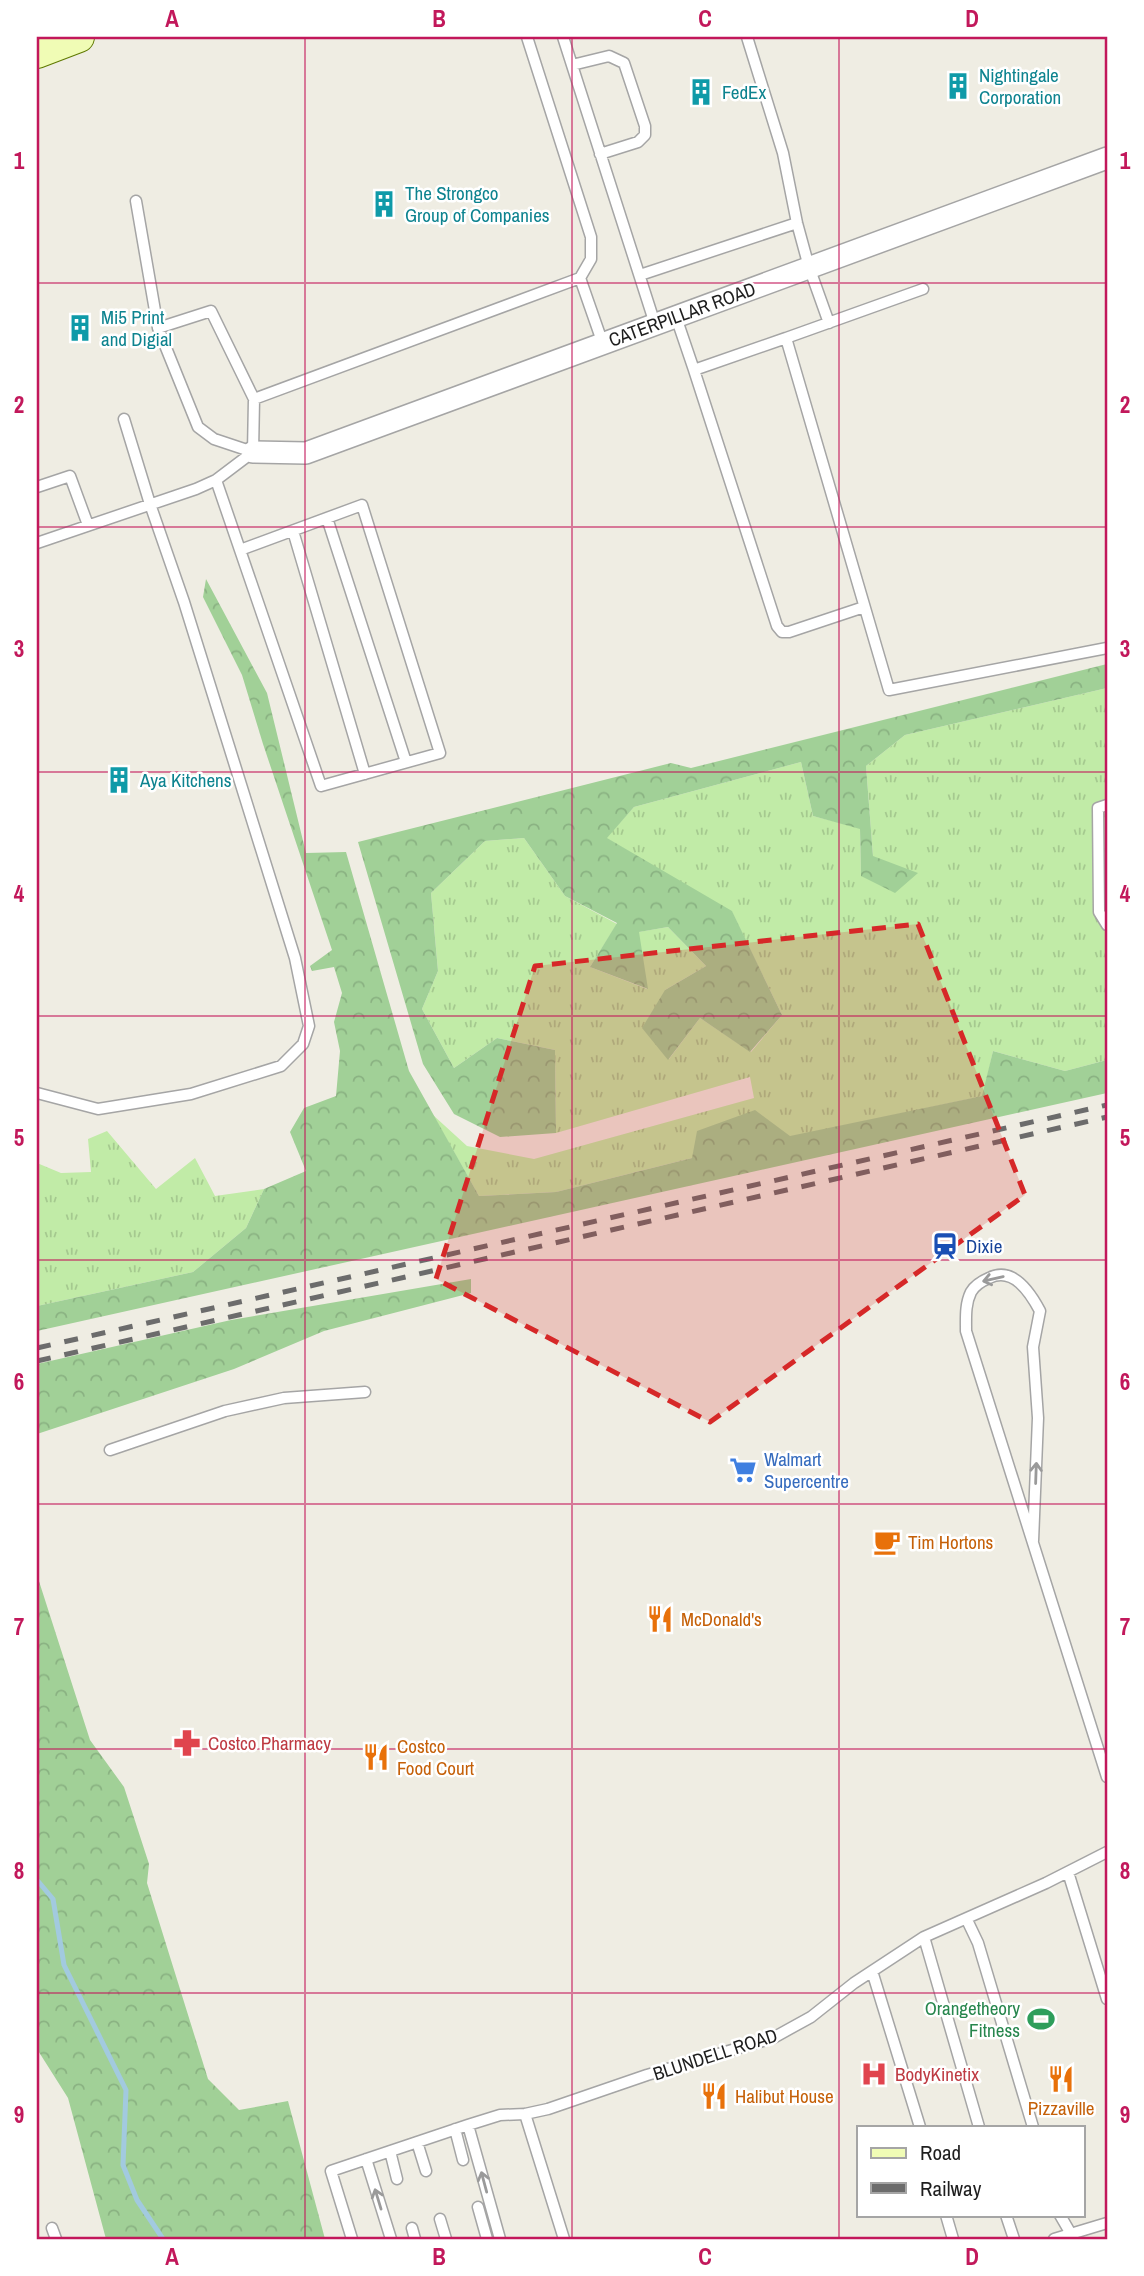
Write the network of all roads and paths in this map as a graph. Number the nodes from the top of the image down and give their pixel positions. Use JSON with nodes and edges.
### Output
{"nodes":[{"id":1,"x":79,"y":37,"type":"edge"},
{"id":2,"x":527,"y":37,"type":"edge"},
{"id":3,"x":563,"y":37,"type":"edge"},
{"id":4,"x":747,"y":37,"type":"edge"},
{"id":5,"x":37,"y":53,"type":"edge"},
{"id":6,"x":572,"y":65,"type":"junction"},
{"id":7,"x":600,"y":153,"type":"junction"},
{"id":8,"x":1107,"y":158,"type":"edge"},
{"id":9,"x":136,"y":201,"type":"dead end"},
{"id":10,"x":797,"y":223,"type":"junction"},
{"id":11,"x":809,"y":267,"type":"junction"},
{"id":12,"x":639,"y":275,"type":"junction"},
{"id":13,"x":580,"y":278,"type":"junction"},
{"id":14,"x":923,"y":289,"type":"dead end"},
{"id":15,"x":676,"y":317,"type":"junction"},
{"id":16,"x":829,"y":323,"type":"junction"},
{"id":17,"x":656,"y":324,"type":"junction"},
{"id":18,"x":158,"y":328,"type":"junction"},
{"id":19,"x":786,"y":338,"type":"junction"},
{"id":20,"x":603,"y":344,"type":"junction"},
{"id":21,"x":694,"y":370,"type":"junction"},
{"id":22,"x":254,"y":399,"type":"junction"},
{"id":23,"x":124,"y":419,"type":"dead end"},
{"id":24,"x":253,"y":453,"type":"junction"},
{"id":25,"x":216,"y":480,"type":"junction"},
{"id":26,"x":37,"y":487,"type":"edge"},
{"id":27,"x":150,"y":504,"type":"junction"},
{"id":28,"x":327,"y":518,"type":"junction"},
{"id":29,"x":88,"y":525,"type":"junction"},
{"id":30,"x":293,"y":531,"type":"junction"},
{"id":31,"x":37,"y":542,"type":"edge"},
{"id":32,"x":240,"y":550,"type":"junction"},
{"id":33,"x":864,"y":607,"type":"junction"},
{"id":34,"x":1107,"y":648,"type":"edge"},
{"id":35,"x":407,"y":762,"type":"junction"},
{"id":36,"x":365,"y":774,"type":"junction"},
{"id":37,"x":1107,"y":805,"type":"edge"},
{"id":38,"x":1107,"y":925,"type":"edge"},
{"id":39,"x":37,"y":1093,"type":"edge"},
{"id":40,"x":365,"y":1392,"type":"dead end"},
{"id":41,"x":110,"y":1450,"type":"dead end"},
{"id":42,"x":1033,"y":1541,"type":"junction"},
{"id":43,"x":1107,"y":1777,"type":"edge"},
{"id":44,"x":1107,"y":1852,"type":"edge"},
{"id":45,"x":1068,"y":1872,"type":"junction"},
{"id":46,"x":967,"y":1920,"type":"junction"},
{"id":47,"x":924,"y":1937,"type":"junction"},
{"id":48,"x":872,"y":1971,"type":"junction"},
{"id":49,"x":1107,"y":1998,"type":"edge"},
{"id":50,"x":525,"y":2114,"type":"junction"},
{"id":51,"x":468,"y":2125,"type":"junction"},
{"id":52,"x":920,"y":2126,"type":"edge"},
{"id":53,"x":979,"y":2126,"type":"edge"},
{"id":54,"x":1033,"y":2126,"type":"edge"},
{"id":55,"x":455,"y":2129,"type":"junction"},
{"id":56,"x":417,"y":2142,"type":"junction"},
{"id":57,"x":390,"y":2151,"type":"junction"},
{"id":58,"x":366,"y":2159,"type":"junction"},
{"id":59,"x":463,"y":2160,"type":"dead end"},
{"id":60,"x":426,"y":2171,"type":"dead end"},
{"id":61,"x":397,"y":2179,"type":"dead end"},
{"id":62,"x":478,"y":2207,"type":"dead end"},
{"id":63,"x":946,"y":2216,"type":"edge"},
{"id":64,"x":1006,"y":2216,"type":"edge"},
{"id":65,"x":1061,"y":2216,"type":"edge"},
{"id":66,"x":440,"y":2219,"type":"dead end"},
{"id":67,"x":1107,"y":2223,"type":"edge"},
{"id":68,"x":52,"y":2228,"type":"dead end"},
{"id":69,"x":1071,"y":2234,"type":"junction"},
{"id":70,"x":56,"y":2239,"type":"edge"},
{"id":71,"x":352,"y":2239,"type":"edge"},
{"id":72,"x":391,"y":2239,"type":"edge"},
{"id":73,"x":446,"y":2239,"type":"edge"},
{"id":74,"x":487,"y":2239,"type":"edge"},
{"id":75,"x":500,"y":2239,"type":"edge"},
{"id":76,"x":564,"y":2239,"type":"edge"},
{"id":77,"x":953,"y":2239,"type":"edge"},
{"id":78,"x":1013,"y":2239,"type":"edge"},
{"id":79,"x":1054,"y":2239,"type":"edge"}],
"edges":[{"from":1,"to":5,"type":"main road"},
{"from":2,"to":13,"type":"lane"},
{"from":3,"to":6,"type":"lane"},
{"from":4,"to":10,"type":"lane"},
{"from":6,"to":7,"type":"lane"},
{"from":6,"to":7,"type":"lane"},
{"from":7,"to":12,"type":"lane"},
{"from":8,"to":11,"type":"street","name":"CATERPILLAR ROAD"},
{"from":9,"to":18,"type":"lane"},
{"from":10,"to":11,"type":"lane"},
{"from":10,"to":12,"type":"lane"},
{"from":11,"to":15,"type":"street","name":"CATERPILLAR ROAD"},
{"from":11,"to":16,"type":"lane"},
{"from":12,"to":17,"type":"lane"},
{"from":13,"to":20,"type":"lane"},
{"from":13,"to":22,"type":"lane"},
{"from":14,"to":16,"type":"lane"},
{"from":15,"to":17,"type":"street","name":"CATERPILLAR ROAD"},
{"from":15,"to":21,"type":"lane"},
{"from":16,"to":19,"type":"lane"},
{"from":17,"to":20,"type":"street","name":"CATERPILLAR ROAD"},
{"from":18,"to":22,"type":"lane"},
{"from":18,"to":24,"type":"lane"},
{"from":19,"to":21,"type":"lane"},
{"from":19,"to":33,"type":"lane"},
{"from":20,"to":24,"type":"street","name":"CATERPILLAR ROAD"},
{"from":21,"to":33,"type":"lane"},
{"from":22,"to":24,"type":"lane"},
{"from":23,"to":27,"type":"lane"},
{"from":24,"to":25,"type":"lane"},
{"from":25,"to":27,"type":"lane"},
{"from":25,"to":32,"type":"lane"},
{"from":26,"to":29,"type":"lane"},
{"from":27,"to":29,"type":"lane"},
{"from":27,"to":39,"type":"lane"},
{"from":28,"to":30,"type":"lane"},
{"from":28,"to":35,"type":"lane"},
{"from":28,"to":35,"type":"lane"},
{"from":29,"to":31,"type":"lane"},
{"from":30,"to":32,"type":"lane"},
{"from":30,"to":36,"type":"lane"},
{"from":32,"to":36,"type":"lane"},
{"from":33,"to":34,"type":"lane"},
{"from":35,"to":36,"type":"lane"},
{"from":37,"to":38,"type":"lane"},
{"from":40,"to":41,"type":"lane"},
{"from":42,"to":42,"type":"lane","one_way":true},
{"from":42,"to":43,"type":"lane"},
{"from":44,"to":45,"type":"lane","name":"BLUNDELL ROAD"},
{"from":45,"to":46,"type":"lane","name":"BLUNDELL ROAD"},
{"from":45,"to":49,"type":"lane"},
{"from":46,"to":47,"type":"lane","name":"BLUNDELL ROAD"},
{"from":46,"to":54,"type":"lane"},
{"from":47,"to":48,"type":"lane","name":"BLUNDELL ROAD"},
{"from":47,"to":53,"type":"lane"},
{"from":48,"to":50,"type":"lane","name":"BLUNDELL ROAD"},
{"from":48,"to":52,"type":"lane"},
{"from":50,"to":51,"type":"lane","name":"BLUNDELL ROAD"},
{"from":50,"to":76,"type":"lane"},
{"from":51,"to":55,"type":"lane","name":"BLUNDELL ROAD"},
{"from":75,"to":51,"type":"lane","one_way":true},
{"from":55,"to":56,"type":"lane","name":"BLUNDELL ROAD"},
{"from":55,"to":59,"type":"lane"},
{"from":56,"to":57,"type":"lane","name":"BLUNDELL ROAD"},
{"from":56,"to":60,"type":"lane"},
{"from":57,"to":58,"type":"lane","name":"BLUNDELL ROAD"},
{"from":57,"to":61,"type":"lane"},
{"from":58,"to":71,"type":"lane","name":"BLUNDELL ROAD"},
{"from":72,"to":58,"type":"lane","one_way":true},
{"from":62,"to":74,"type":"lane"},
{"from":63,"to":77,"type":"lane"},
{"from":64,"to":78,"type":"lane"},
{"from":65,"to":69,"type":"lane"},
{"from":66,"to":73,"type":"lane"},
{"from":67,"to":69,"type":"lane"},
{"from":68,"to":70,"type":"lane"},
{"from":69,"to":79,"type":"lane"}]}
